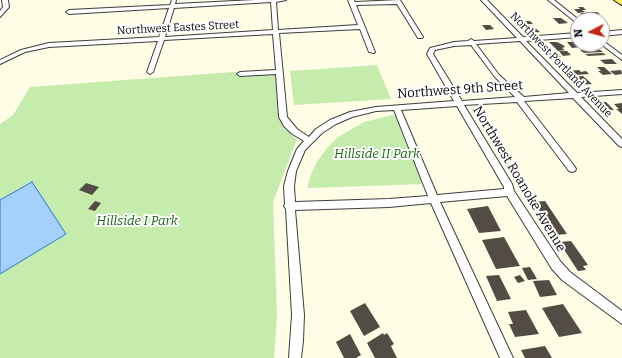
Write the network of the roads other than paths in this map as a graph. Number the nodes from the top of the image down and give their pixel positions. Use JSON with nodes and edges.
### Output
{"nodes":[{"id":1,"x":5,"y":0,"type":"edge"},
{"id":2,"x":273,"y":0,"type":"edge"},
{"id":3,"x":283,"y":0,"type":"edge"},
{"id":4,"x":484,"y":0,"type":"edge"},
{"id":5,"x":551,"y":0,"type":"edge"},
{"id":6,"x":617,"y":0,"type":"edge"},
{"id":7,"x":398,"y":1,"type":"edge"},
{"id":8,"x":352,"y":2,"type":"edge"},
{"id":9,"x":174,"y":3,"type":"edge"},
{"id":10,"x":622,"y":3,"type":"edge"},
{"id":11,"x":69,"y":12,"type":"dead end"},
{"id":12,"x":0,"y":15,"type":"edge"},
{"id":13,"x":570,"y":15,"type":"edge"},
{"id":14,"x":361,"y":27,"type":"junction"},
{"id":15,"x":276,"y":32,"type":"junction"},
{"id":16,"x":622,"y":32,"type":"edge"},
{"id":17,"x":610,"y":33,"type":"edge"},
{"id":18,"x":570,"y":35,"type":"edge"},
{"id":19,"x":420,"y":37,"type":"dead end"},
{"id":20,"x":521,"y":38,"type":"junction"},
{"id":21,"x":161,"y":39,"type":"junction"},
{"id":22,"x":471,"y":41,"type":"junction"},
{"id":23,"x":610,"y":48,"type":"edge"},
{"id":24,"x":372,"y":52,"type":"dead end"},
{"id":25,"x":622,"y":58,"type":"edge"},
{"id":26,"x":0,"y":62,"type":"edge"},
{"id":27,"x":150,"y":72,"type":"dead end"},
{"id":28,"x":279,"y":72,"type":"junction"},
{"id":29,"x":240,"y":74,"type":"dead end"},
{"id":30,"x":622,"y":92,"type":"edge"},
{"id":31,"x":574,"y":94,"type":"junction"},
{"id":32,"x":520,"y":98,"type":"junction"},
{"id":33,"x":459,"y":103,"type":"junction"},
{"id":34,"x":396,"y":107,"type":"junction"},
{"id":35,"x":308,"y":140,"type":"junction"},
{"id":36,"x":622,"y":144,"type":"edge"},
{"id":37,"x":572,"y":169,"type":"dead end"},
{"id":38,"x":509,"y":192,"type":"junction"},
{"id":39,"x":434,"y":199,"type":"junction"},
{"id":40,"x":289,"y":206,"type":"junction"},
{"id":41,"x":622,"y":318,"type":"edge"},
{"id":42,"x":295,"y":358,"type":"edge"},
{"id":43,"x":507,"y":358,"type":"edge"}],
"edges":[{"from":1,"to":12,"type":"street"},
{"from":2,"to":3,"type":"street"},
{"from":2,"to":9,"type":"street"},
{"from":2,"to":15,"type":"street"},
{"from":4,"to":20,"type":"street","name":"Northwest Portland Avenue"},
{"from":5,"to":13,"type":"street"},
{"from":6,"to":10,"type":"main road"},
{"from":7,"to":8,"type":"street"},
{"from":7,"to":19,"type":"street"},
{"from":8,"to":14,"type":"street"},
{"from":9,"to":11,"type":"street"},
{"from":9,"to":21,"type":"street"},
{"from":14,"to":15,"type":"street","name":"Northwest Eastes Street"},
{"from":14,"to":24,"type":"street"},
{"from":15,"to":21,"type":"street","name":"Northwest Eastes Street"},
{"from":15,"to":28,"type":"street"},
{"from":16,"to":17,"type":"street"},
{"from":18,"to":20,"type":"street"},
{"from":20,"to":22,"type":"street"},
{"from":20,"to":31,"type":"street","name":"Northwest Portland Avenue"},
{"from":21,"to":26,"type":"street","name":"Northwest Eastes Street"},
{"from":21,"to":27,"type":"street"},
{"from":22,"to":32,"type":"street"},
{"from":22,"to":33,"type":"street","name":"Northwest Roanoke Avenue"},
{"from":23,"to":25,"type":"street"},
{"from":28,"to":29,"type":"street"},
{"from":28,"to":35,"type":"street"},
{"from":30,"to":31,"type":"street","name":"Northwest 9th Street"},
{"from":31,"to":32,"type":"street","name":"Northwest 9th Street"},
{"from":31,"to":36,"type":"street","name":"Northwest Portland Avenue"},
{"from":32,"to":33,"type":"street","name":"Northwest 9th Street"},
{"from":32,"to":37,"type":"street"},
{"from":33,"to":34,"type":"street","name":"Northwest 9th Street"},
{"from":33,"to":38,"type":"street","name":"Northwest Roanoke Avenue"},
{"from":34,"to":35,"type":"street","name":"Northwest 9th Street"},
{"from":34,"to":39,"type":"street"},
{"from":35,"to":40,"type":"street"},
{"from":38,"to":39,"type":"street"},
{"from":38,"to":41,"type":"street","name":"Northwest Roanoke Avenue"},
{"from":39,"to":40,"type":"street"},
{"from":39,"to":43,"type":"street"},
{"from":40,"to":42,"type":"street"}]}
